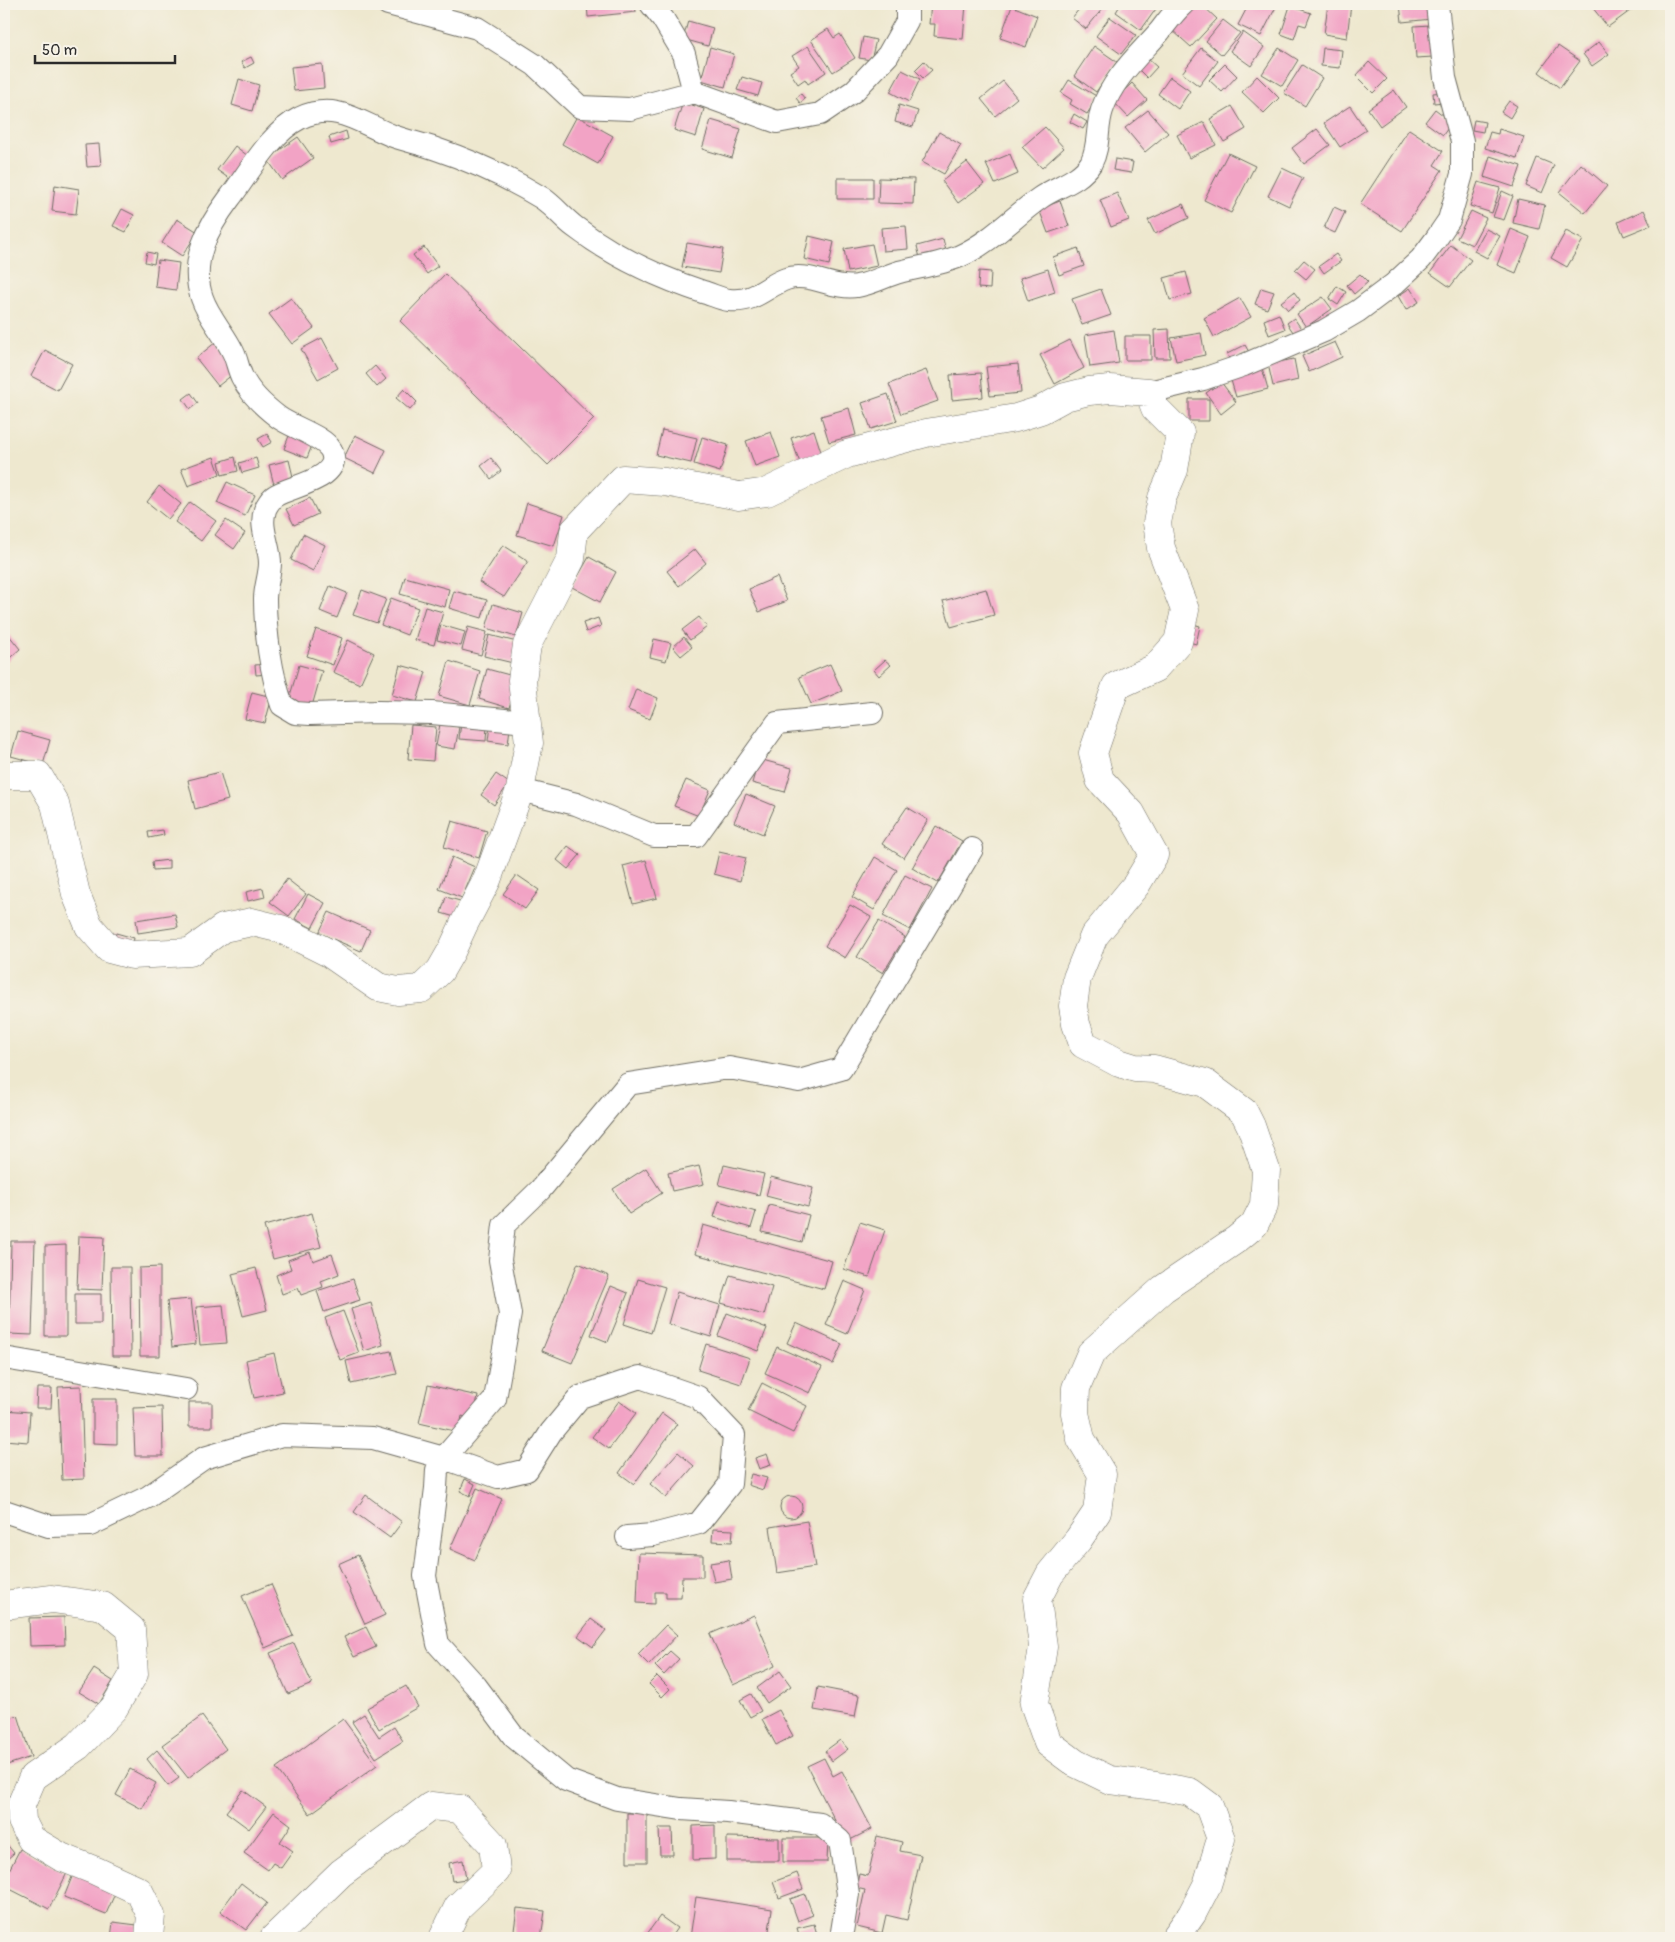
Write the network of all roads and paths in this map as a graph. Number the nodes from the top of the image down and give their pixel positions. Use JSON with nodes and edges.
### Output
{"nodes":[{"id":1,"x":388,"y":4,"type":"edge"},
{"id":2,"x":651,"y":4,"type":"edge"},
{"id":3,"x":907,"y":4,"type":"edge"},
{"id":4,"x":1183,"y":4,"type":"edge"},
{"id":5,"x":1437,"y":4,"type":"edge"},
{"id":6,"x":694,"y":92,"type":"junction"},
{"id":7,"x":1149,"y":392,"type":"junction"},
{"id":8,"x":872,"y":713,"type":"dead end"},
{"id":9,"x":526,"y":722,"type":"junction"},
{"id":10,"x":4,"y":775,"type":"edge"},
{"id":11,"x":520,"y":790,"type":"junction"},
{"id":12,"x":972,"y":849,"type":"dead end"},
{"id":13,"x":4,"y":1358,"type":"edge"},
{"id":14,"x":186,"y":1389,"type":"dead end"},
{"id":15,"x":444,"y":1458,"type":"junction"},
{"id":16,"x":4,"y":1511,"type":"edge"},
{"id":17,"x":627,"y":1537,"type":"dead end"},
{"id":18,"x":4,"y":1605,"type":"edge"},
{"id":19,"x":149,"y":1938,"type":"edge"},
{"id":20,"x":274,"y":1938,"type":"edge"},
{"id":21,"x":443,"y":1938,"type":"edge"},
{"id":22,"x":841,"y":1938,"type":"edge"},
{"id":23,"x":1175,"y":1938,"type":"edge"}],
"edges":[{"from":1,"to":6,"type":"street"},
{"from":2,"to":6,"type":"street"},
{"from":3,"to":6,"type":"street"},
{"from":4,"to":9,"type":"street"},
{"from":5,"to":7,"type":"street"},
{"from":7,"to":9,"type":"main road"},
{"from":7,"to":23,"type":"main road"},
{"from":8,"to":11,"type":"street"},
{"from":9,"to":11,"type":"main road"},
{"from":10,"to":11,"type":"main road"},
{"from":12,"to":15,"type":"street"},
{"from":13,"to":14,"type":"street"},
{"from":15,"to":16,"type":"street"},
{"from":15,"to":17,"type":"street"},
{"from":15,"to":22,"type":"street"},
{"from":18,"to":19,"type":"main road"},
{"from":20,"to":21,"type":"main road"}]}
